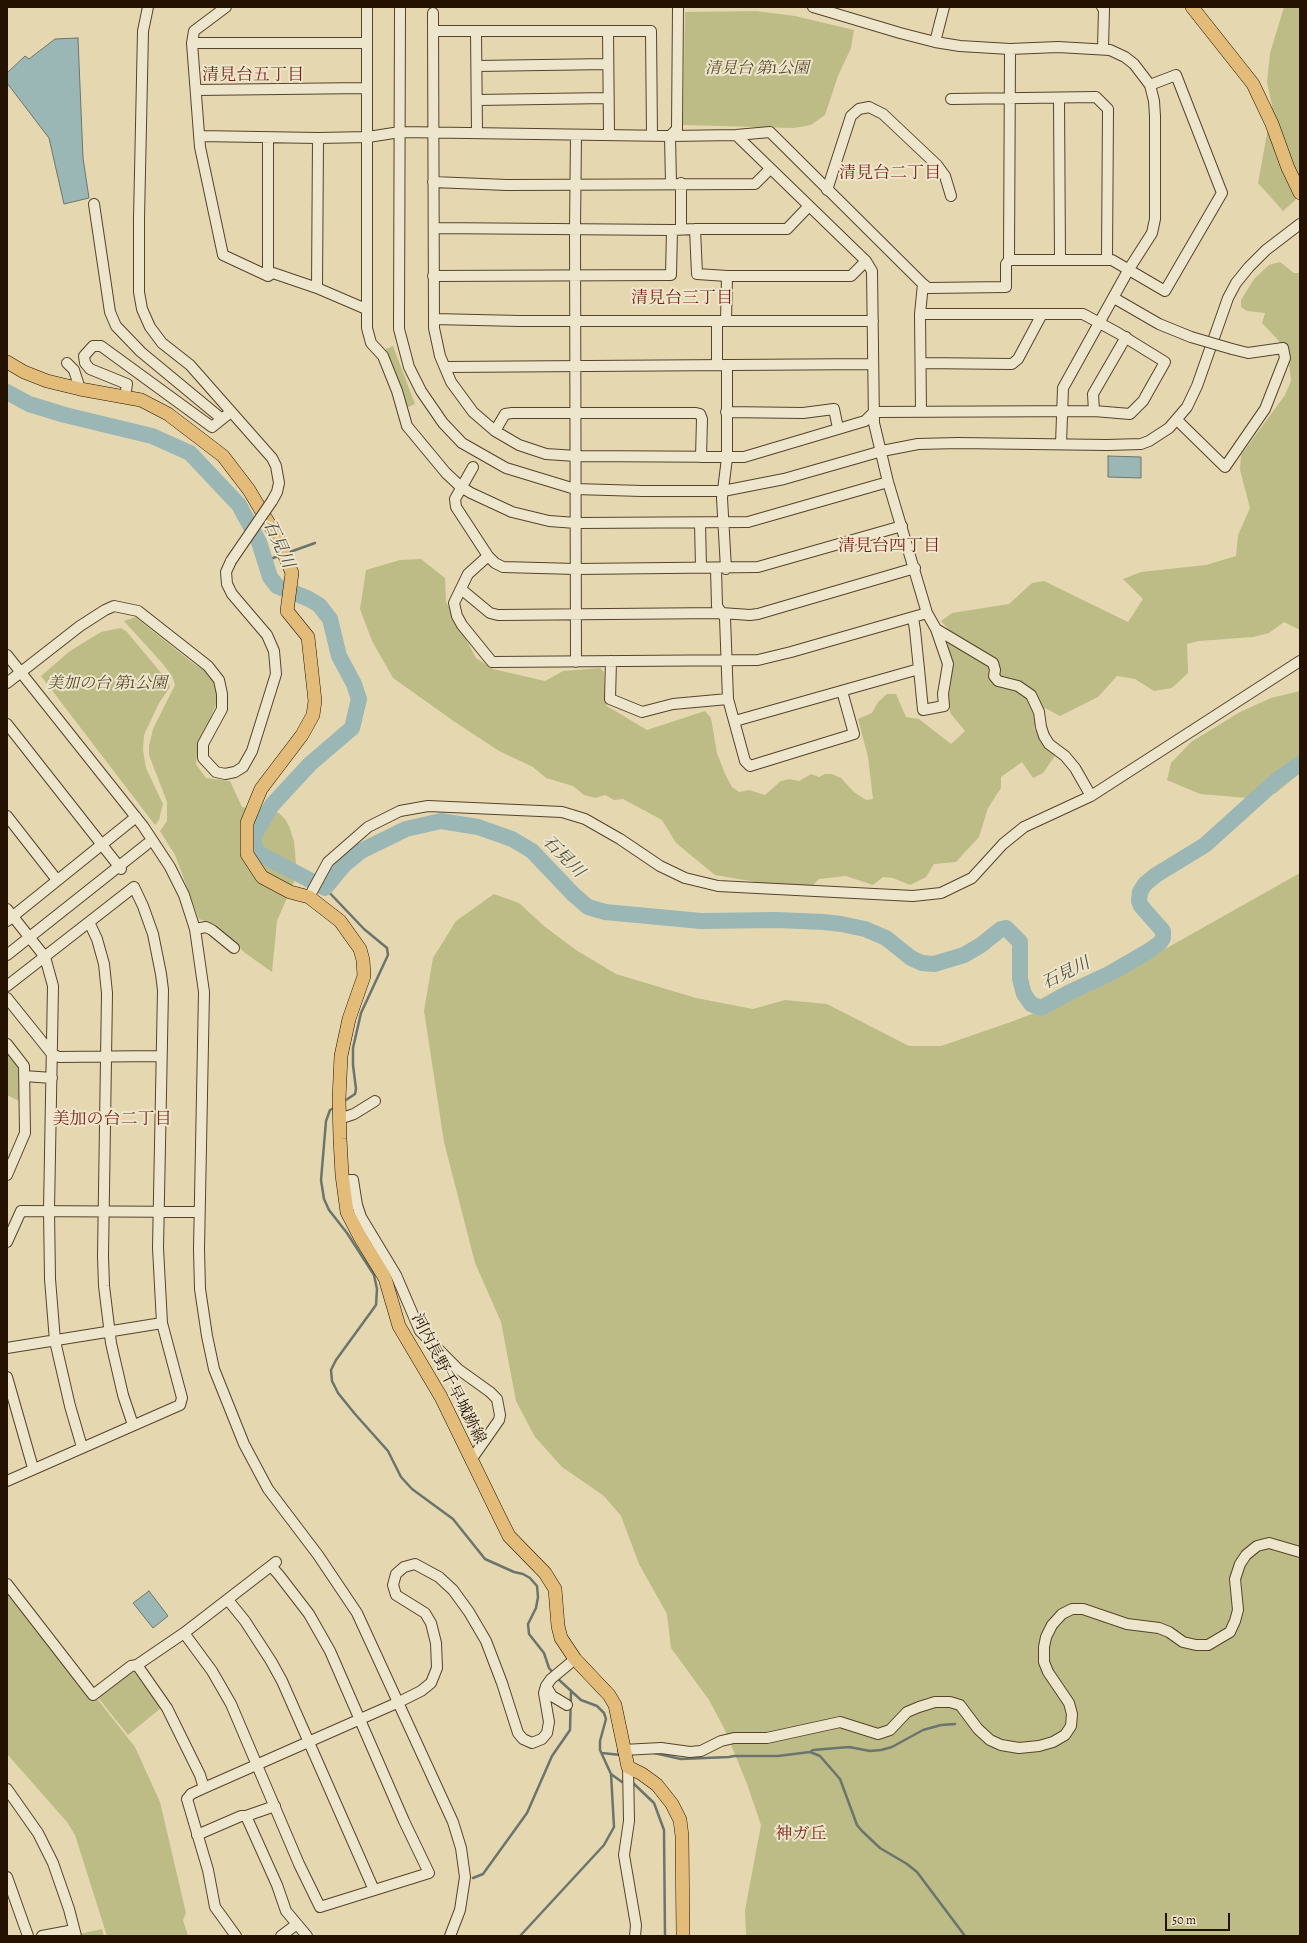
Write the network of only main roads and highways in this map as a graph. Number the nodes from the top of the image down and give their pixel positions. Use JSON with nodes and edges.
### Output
{"nodes":[{"id":1,"x":1192,"y":7,"type":"edge"},
{"id":2,"x":1300,"y":193,"type":"edge"},
{"id":3,"x":7,"y":362,"type":"edge"},
{"id":4,"x":683,"y":1936,"type":"edge"}],
"edges":[{"from":1,"to":2,"type":"main road"},
{"from":3,"to":4,"type":"main road","name":"河内長野千早城跡線"}]}
